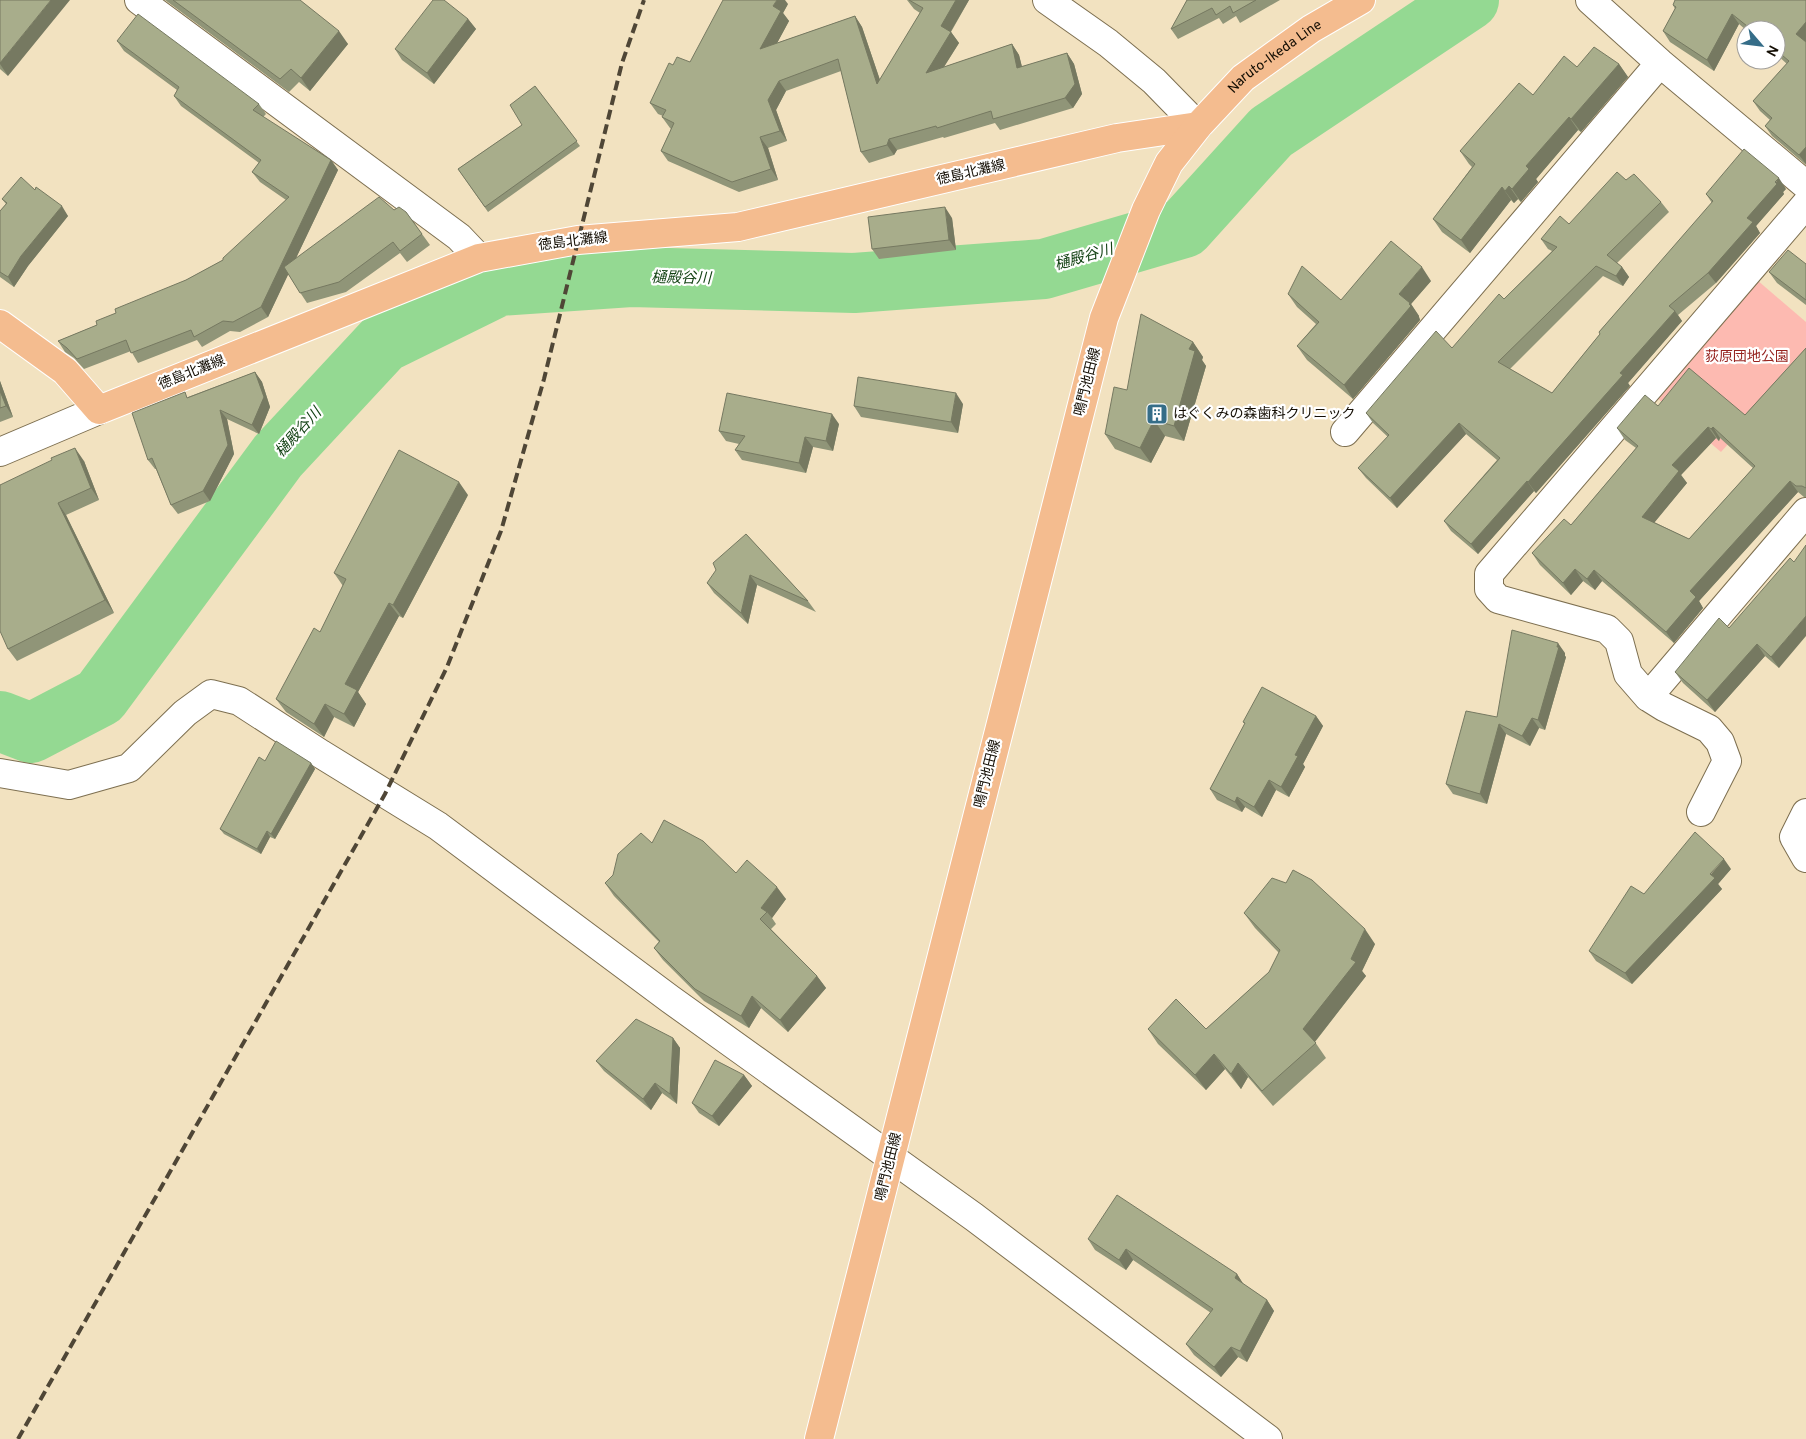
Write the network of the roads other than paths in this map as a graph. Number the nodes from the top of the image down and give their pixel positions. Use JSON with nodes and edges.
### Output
{"nodes":[{"id":1,"x":139,"y":0,"type":"edge"},
{"id":2,"x":1047,"y":0,"type":"edge"},
{"id":3,"x":1361,"y":0,"type":"edge"},
{"id":4,"x":1591,"y":1,"type":"edge"},
{"id":5,"x":1660,"y":63,"type":"junction"},
{"id":6,"x":1198,"y":126,"type":"junction"},
{"id":7,"x":1806,"y":185,"type":"edge"},
{"id":8,"x":1806,"y":204,"type":"edge"},
{"id":9,"x":479,"y":258,"type":"junction"},
{"id":10,"x":0,"y":324,"type":"edge"},
{"id":11,"x":100,"y":410,"type":"junction"},
{"id":12,"x":1345,"y":432,"type":"dead end"},
{"id":13,"x":0,"y":452,"type":"edge"},
{"id":14,"x":1806,"y":512,"type":"edge"},
{"id":15,"x":1648,"y":697,"type":"junction"},
{"id":16,"x":0,"y":773,"type":"edge"},
{"id":17,"x":1701,"y":812,"type":"dead end"},
{"id":18,"x":1806,"y":813,"type":"edge"},
{"id":19,"x":1806,"y":858,"type":"edge"},
{"id":20,"x":891,"y":1156,"type":"junction"},
{"id":21,"x":819,"y":1439,"type":"edge"},
{"id":22,"x":1268,"y":1439,"type":"edge"}],
"edges":[{"from":1,"to":9,"type":"street"},
{"from":2,"to":6,"type":"street"},
{"from":3,"to":6,"type":"main road","name":"Naruto-Ikeda Line"},
{"from":4,"to":5,"type":"street"},
{"from":5,"to":7,"type":"street"},
{"from":5,"to":12,"type":"street"},
{"from":6,"to":9,"type":"main road","name":"徳島北灘線"},
{"from":6,"to":20,"type":"main road","name":"鳴門池田線"},
{"from":8,"to":15,"type":"street"},
{"from":9,"to":11,"type":"main road","name":"徳島北灘線"},
{"from":10,"to":11,"type":"main road"},
{"from":11,"to":13,"type":"street"},
{"from":14,"to":15,"type":"street"},
{"from":15,"to":17,"type":"street"},
{"from":16,"to":20,"type":"street"},
{"from":18,"to":19,"type":"street"},
{"from":20,"to":21,"type":"main road","name":"鳴門池田線"},
{"from":20,"to":22,"type":"street"}]}
